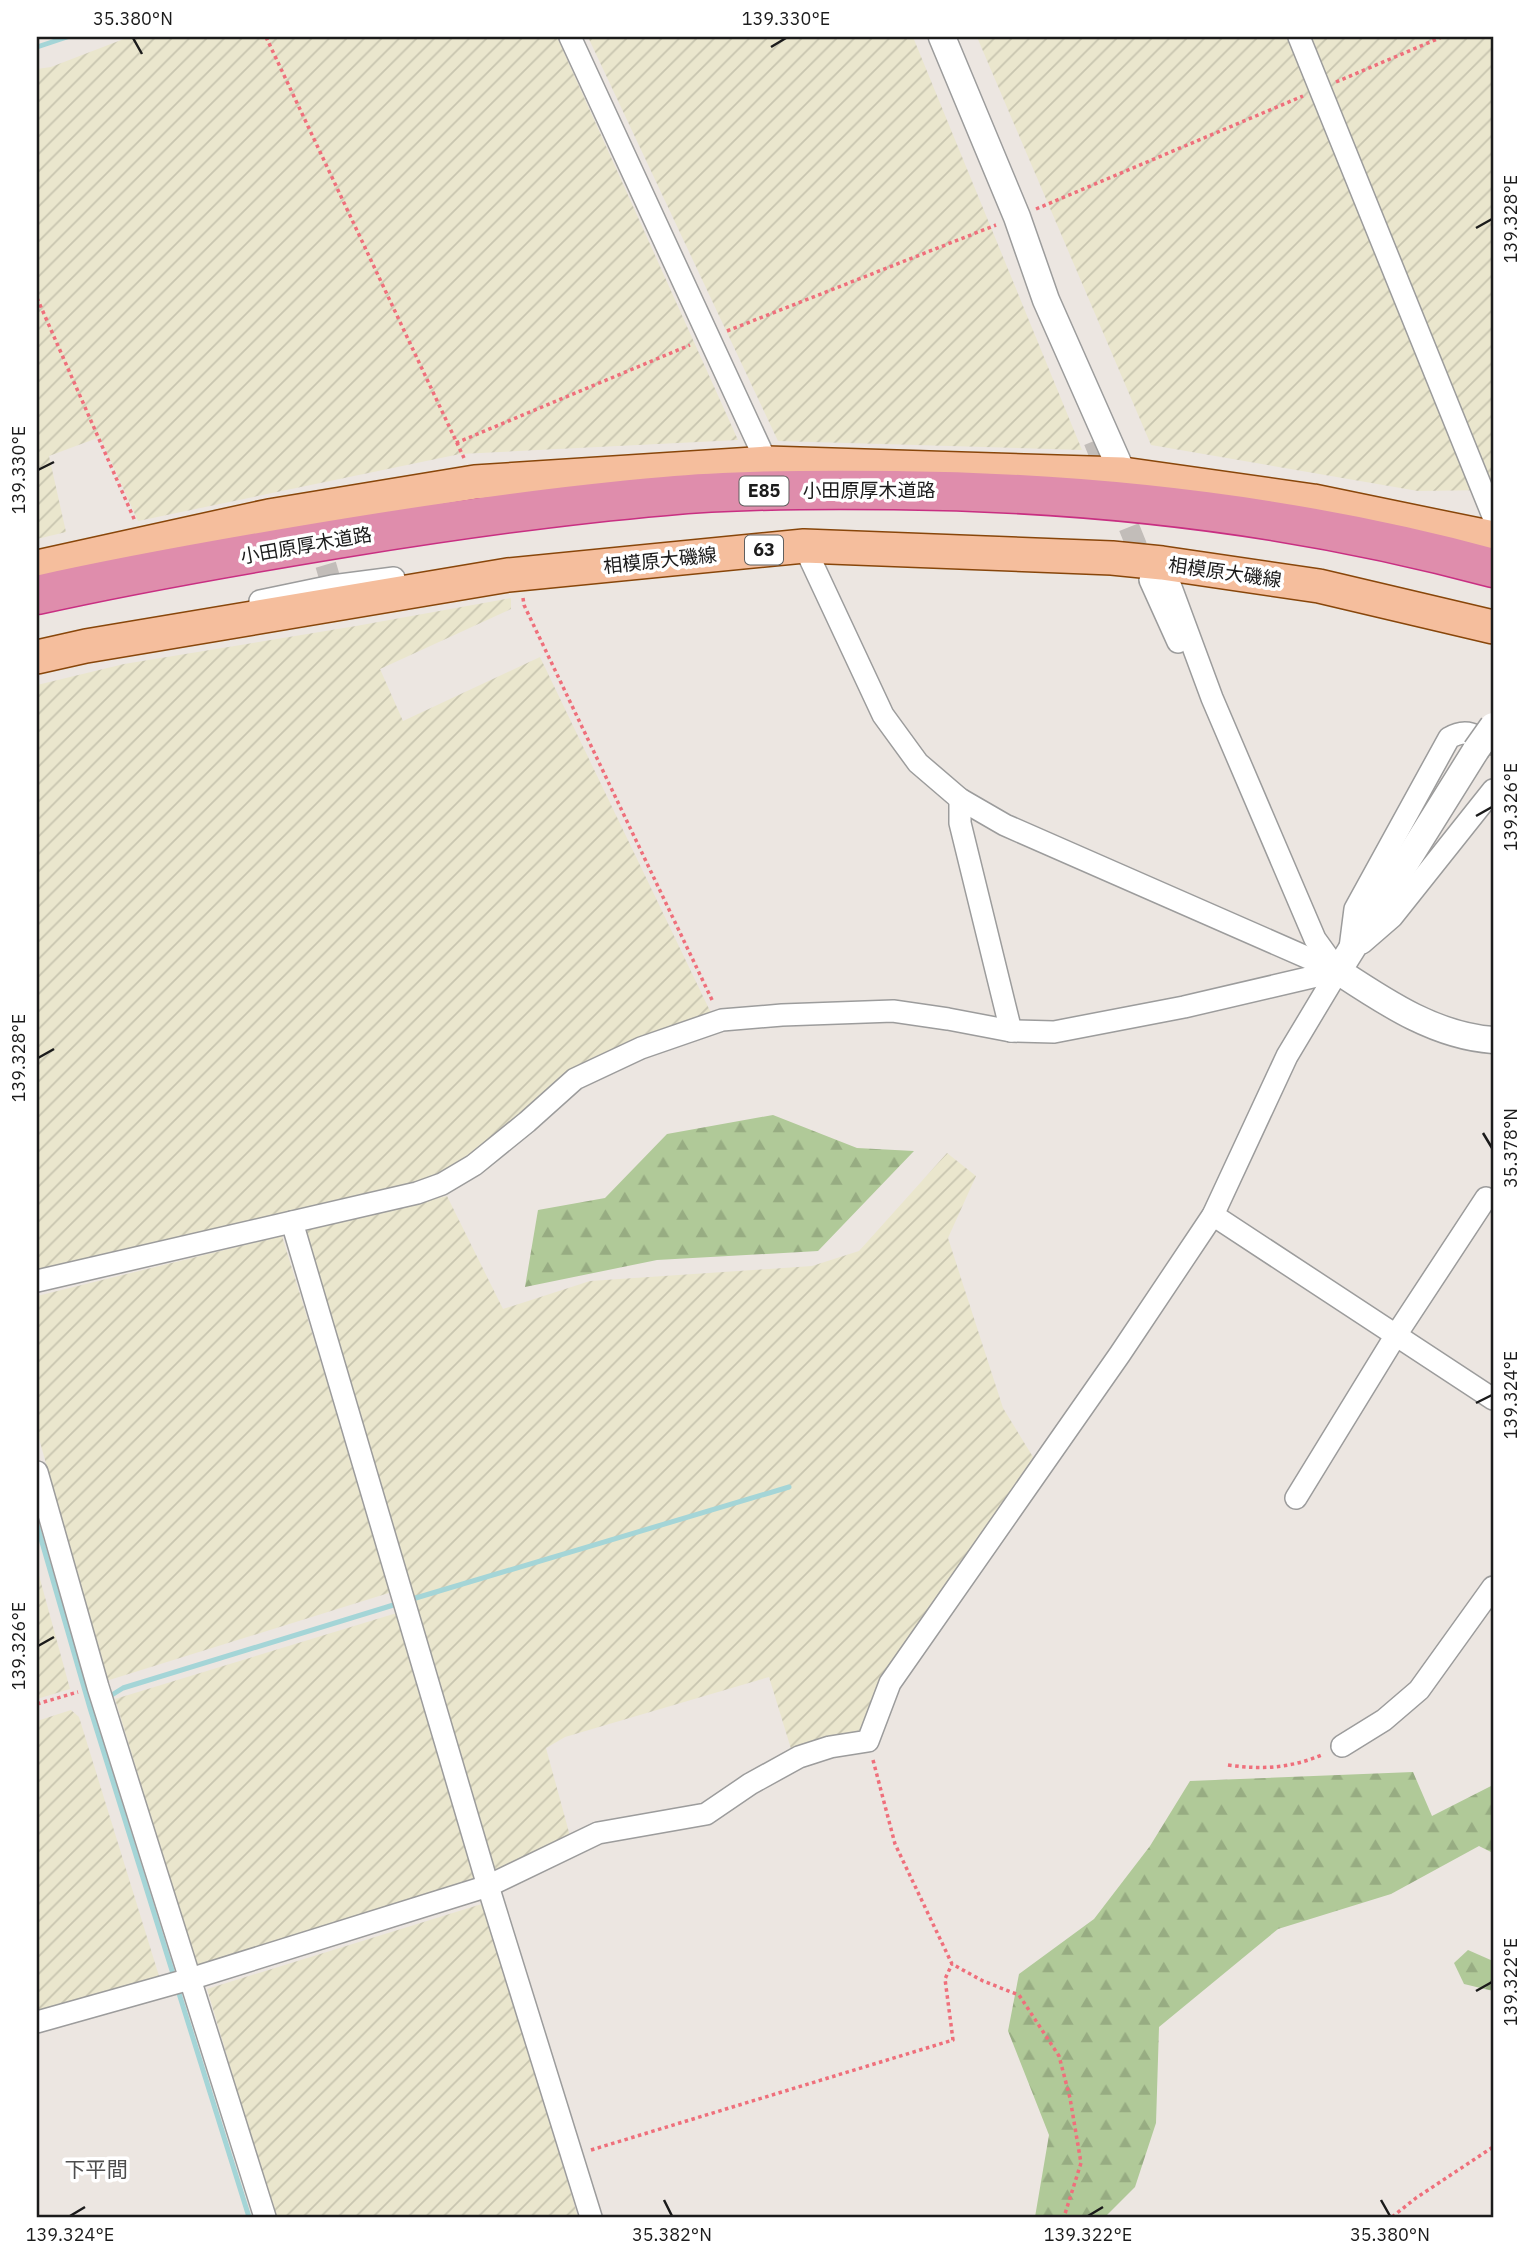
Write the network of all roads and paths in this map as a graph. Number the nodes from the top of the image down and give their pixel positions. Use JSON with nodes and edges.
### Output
{"nodes":[{"id":1,"x":266,"y":37,"type":"edge"},
{"id":2,"x":570,"y":37,"type":"edge"},
{"id":3,"x":942,"y":37,"type":"edge"},
{"id":4,"x":1299,"y":37,"type":"edge"},
{"id":5,"x":1442,"y":37,"type":"edge"},
{"id":6,"x":1320,"y":88,"type":"junction"},
{"id":7,"x":1017,"y":217,"type":"junction"},
{"id":8,"x":37,"y":298,"type":"edge"},
{"id":9,"x":1046,"y":300,"type":"junction"},
{"id":10,"x":725,"y":331,"type":"dead end"},
{"id":11,"x":700,"y":341,"type":"dead end"},
{"id":12,"x":1094,"y":441,"type":"tunnel mouth"},
{"id":13,"x":456,"y":443,"type":"junction"},
{"id":14,"x":767,"y":463,"type":"junction"},
{"id":15,"x":1123,"y":474,"type":"junction"},
{"id":16,"x":548,"y":477,"type":"junction"},
{"id":17,"x":475,"y":482,"type":"junction"},
{"id":18,"x":1493,"y":516,"type":"edge"},
{"id":19,"x":1493,"y":538,"type":"edge"},
{"id":20,"x":144,"y":542,"type":"junction"},
{"id":21,"x":804,"y":546,"type":"junction"},
{"id":22,"x":51,"y":564,"type":"edge"},
{"id":23,"x":606,"y":565,"type":"junction"},
{"id":24,"x":1493,"y":568,"type":"edge"},
{"id":25,"x":1156,"y":572,"type":"junction"},
{"id":26,"x":522,"y":574,"type":"junction"},
{"id":27,"x":1493,"y":594,"type":"edge"},
{"id":28,"x":37,"y":595,"type":"edge"},
{"id":29,"x":37,"y":621,"type":"edge"},
{"id":30,"x":1493,"y":627,"type":"edge"},
{"id":31,"x":86,"y":646,"type":"junction"},
{"id":32,"x":37,"y":657,"type":"edge"},
{"id":33,"x":1493,"y":726,"type":"edge"},
{"id":34,"x":1485,"y":747,"type":"edge"},
{"id":35,"x":1493,"y":790,"type":"edge"},
{"id":36,"x":961,"y":799,"type":"junction"},
{"id":37,"x":1344,"y":962,"type":"junction"},
{"id":38,"x":722,"y":1020,"type":"junction"},
{"id":39,"x":1010,"y":1031,"type":"junction"},
{"id":40,"x":1493,"y":1040,"type":"edge"},
{"id":41,"x":1486,"y":1198,"type":"dead end"},
{"id":42,"x":1213,"y":1215,"type":"junction"},
{"id":43,"x":292,"y":1222,"type":"junction"},
{"id":44,"x":37,"y":1281,"type":"edge"},
{"id":45,"x":1396,"y":1335,"type":"junction"},
{"id":46,"x":1493,"y":1399,"type":"edge"},
{"id":47,"x":37,"y":1472,"type":"edge"},
{"id":48,"x":1296,"y":1498,"type":"dead end"},
{"id":49,"x":1493,"y":1587,"type":"edge"},
{"id":50,"x":71,"y":1694,"type":"dead end"},
{"id":51,"x":37,"y":1704,"type":"edge"},
{"id":52,"x":868,"y":1741,"type":"junction"},
{"id":53,"x":1342,"y":1746,"type":"joint"},
{"id":54,"x":1228,"y":1765,"type":"dead end"},
{"id":55,"x":488,"y":1886,"type":"junction"},
{"id":56,"x":952,"y":1964,"type":"junction"},
{"id":57,"x":190,"y":1979,"type":"junction"},
{"id":58,"x":37,"y":2022,"type":"edge"},
{"id":59,"x":1493,"y":2147,"type":"edge"},
{"id":60,"x":572,"y":2156,"type":"junction"},
{"id":61,"x":265,"y":2217,"type":"edge"},
{"id":62,"x":591,"y":2217,"type":"edge"},
{"id":63,"x":1064,"y":2217,"type":"edge"},
{"id":64,"x":1392,"y":2217,"type":"edge"}],
"edges":[{"from":1,"to":13,"type":"path"},
{"from":2,"to":14,"type":"street"},
{"from":3,"to":7,"type":"street"},
{"from":4,"to":6,"type":"street"},
{"from":5,"to":6,"type":"path"},
{"from":6,"to":7,"type":"path"},
{"from":6,"to":18,"type":"street"},
{"from":7,"to":9,"type":"street"},
{"from":7,"to":10,"type":"path"},
{"from":8,"to":20,"type":"path"},
{"from":9,"to":12,"type":"street"},
{"from":9,"to":15,"type":"street"},
{"from":11,"to":13,"type":"path"},
{"from":13,"to":17,"type":"path"},
{"from":14,"to":15,"type":"main road"},
{"from":14,"to":16,"type":"main road"},
{"from":15,"to":19,"type":"main road"},
{"from":16,"to":17,"type":"main road"},
{"from":16,"to":22,"type":"street"},
{"from":17,"to":20,"type":"main road"},
{"from":20,"to":22,"type":"main road"},
{"from":21,"to":23,"type":"main road","name":"相模原大磯線","number":"63"},
{"from":21,"to":25,"type":"main road","name":"相模原大磯線","number":"63"},
{"from":21,"to":36,"type":"street"},
{"from":23,"to":26,"type":"main road","name":"相模原大磯線","number":"63"},
{"from":23,"to":31,"type":"street"},
{"from":24,"to":28,"type":"highway","name":"小田原厚木道路","number":"E85"},
{"from":25,"to":30,"type":"main road","name":"相模原大磯線","number":"63"},
{"from":25,"to":37,"type":"street"},
{"from":26,"to":31,"type":"main road","name":"相模原大磯線","number":"63"},
{"from":26,"to":38,"type":"path"},
{"from":27,"to":29,"type":"highway","name":"小田原厚木道路","number":"E85"},
{"from":31,"to":32,"type":"main road","name":"相模原大磯線","number":"63"},
{"from":33,"to":34,"type":"street","bridge":true},
{"from":34,"to":37,"type":"street"},
{"from":35,"to":37,"type":"street"},
{"from":36,"to":37,"type":"street"},
{"from":36,"to":39,"type":"street"},
{"from":37,"to":39,"type":"street"},
{"from":37,"to":40,"type":"street"},
{"from":37,"to":42,"type":"street"},
{"from":38,"to":39,"type":"street"},
{"from":38,"to":43,"type":"street"},
{"from":41,"to":45,"type":"street"},
{"from":42,"to":45,"type":"street"},
{"from":42,"to":52,"type":"street"},
{"from":43,"to":44,"type":"street"},
{"from":43,"to":55,"type":"street"},
{"from":45,"to":46,"type":"street"},
{"from":45,"to":48,"type":"street"},
{"from":47,"to":57,"type":"street"},
{"from":49,"to":53,"type":"street"},
{"from":50,"to":51,"type":"path"},
{"from":52,"to":55,"type":"street"},
{"from":52,"to":56,"type":"path"},
{"from":53,"to":54,"type":"path"},
{"from":55,"to":57,"type":"street"},
{"from":55,"to":60,"type":"street"},
{"from":56,"to":60,"type":"path"},
{"from":56,"to":63,"type":"path"},
{"from":57,"to":58,"type":"street"},
{"from":57,"to":61,"type":"street"},
{"from":59,"to":64,"type":"path"},
{"from":60,"to":62,"type":"street"}]}
